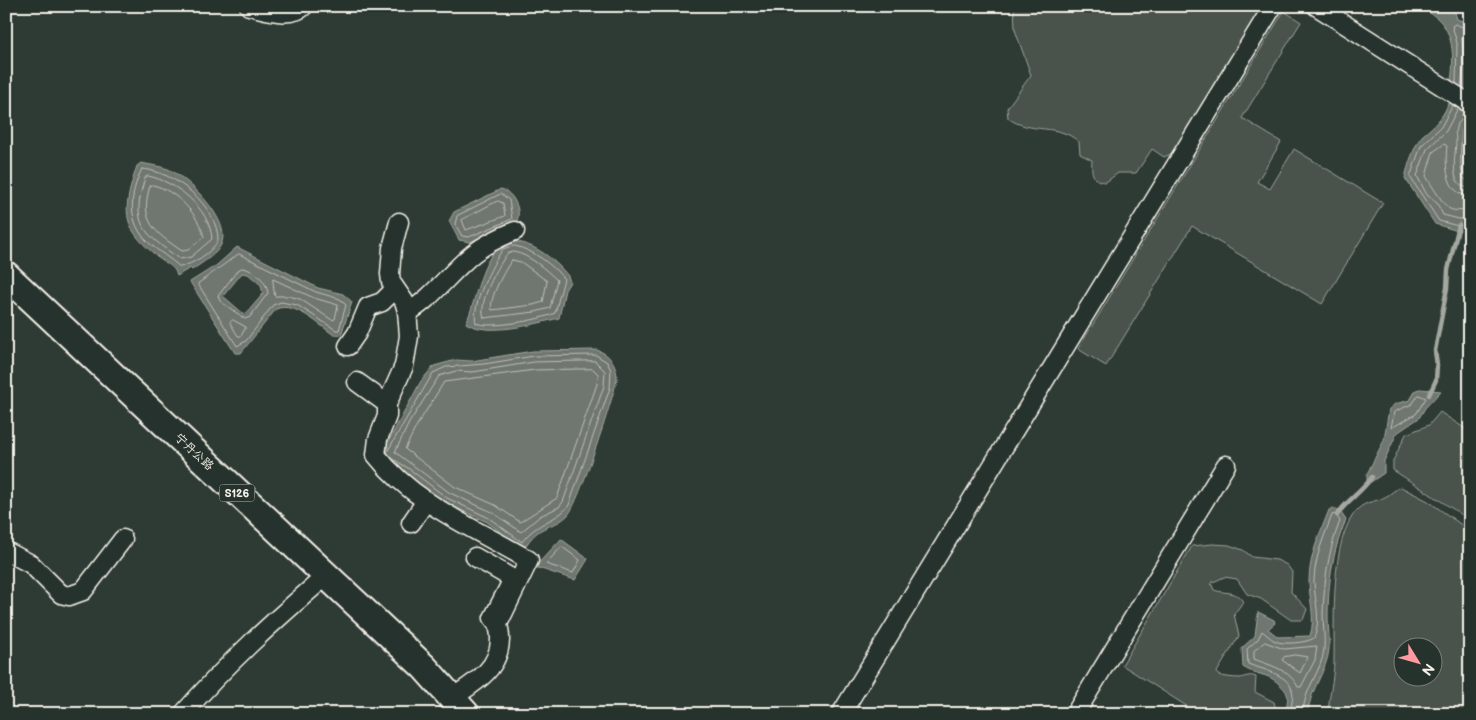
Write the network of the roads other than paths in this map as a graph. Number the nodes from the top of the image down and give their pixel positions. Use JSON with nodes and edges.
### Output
{"nodes":[{"id":1,"x":249,"y":6,"type":"edge"},
{"id":2,"x":304,"y":6,"type":"edge"},
{"id":3,"x":1273,"y":6,"type":"edge"},
{"id":4,"x":1316,"y":6,"type":"edge"},
{"id":5,"x":1470,"y":104,"type":"edge"},
{"id":6,"x":400,"y":222,"type":"dead end"},
{"id":7,"x":515,"y":231,"type":"dead end"},
{"id":8,"x":6,"y":275,"type":"edge"},
{"id":9,"x":395,"y":288,"type":"junction"},
{"id":10,"x":407,"y":314,"type":"junction"},
{"id":11,"x":348,"y":346,"type":"dead end"},
{"id":12,"x":357,"y":382,"type":"dead end"},
{"id":13,"x":387,"y":404,"type":"junction"},
{"id":14,"x":1226,"y":465,"type":"dead end"},
{"id":15,"x":426,"y":501,"type":"junction"},
{"id":16,"x":411,"y":523,"type":"dead end"},
{"id":17,"x":123,"y":539,"type":"dead end"},
{"id":18,"x":6,"y":551,"type":"edge"},
{"id":19,"x":475,"y":557,"type":"dead end"},
{"id":20,"x":326,"y":576,"type":"junction"},
{"id":21,"x":498,"y":624,"type":"junction"},
{"id":22,"x":458,"y":708,"type":"edge"},
{"id":23,"x":183,"y":714,"type":"edge"},
{"id":24,"x":841,"y":714,"type":"edge"},
{"id":25,"x":1075,"y":714,"type":"edge"}],
"edges":[{"from":1,"to":2,"type":"street"},
{"from":3,"to":24,"type":"street"},
{"from":4,"to":5,"type":"street"},
{"from":6,"to":9,"type":"street"},
{"from":7,"to":10,"type":"street"},
{"from":8,"to":20,"type":"main road","name":"宁丹公路","number":"S126"},
{"from":9,"to":10,"type":"street"},
{"from":9,"to":11,"type":"street"},
{"from":10,"to":13,"type":"street"},
{"from":12,"to":13,"type":"street"},
{"from":13,"to":15,"type":"street"},
{"from":14,"to":25,"type":"street"},
{"from":15,"to":16,"type":"street"},
{"from":15,"to":21,"type":"street"},
{"from":17,"to":18,"type":"street"},
{"from":19,"to":21,"type":"street"},
{"from":20,"to":22,"type":"main road","name":"宁丹公路","number":"S126"},
{"from":20,"to":23,"type":"street"},
{"from":21,"to":22,"type":"street"}]}
